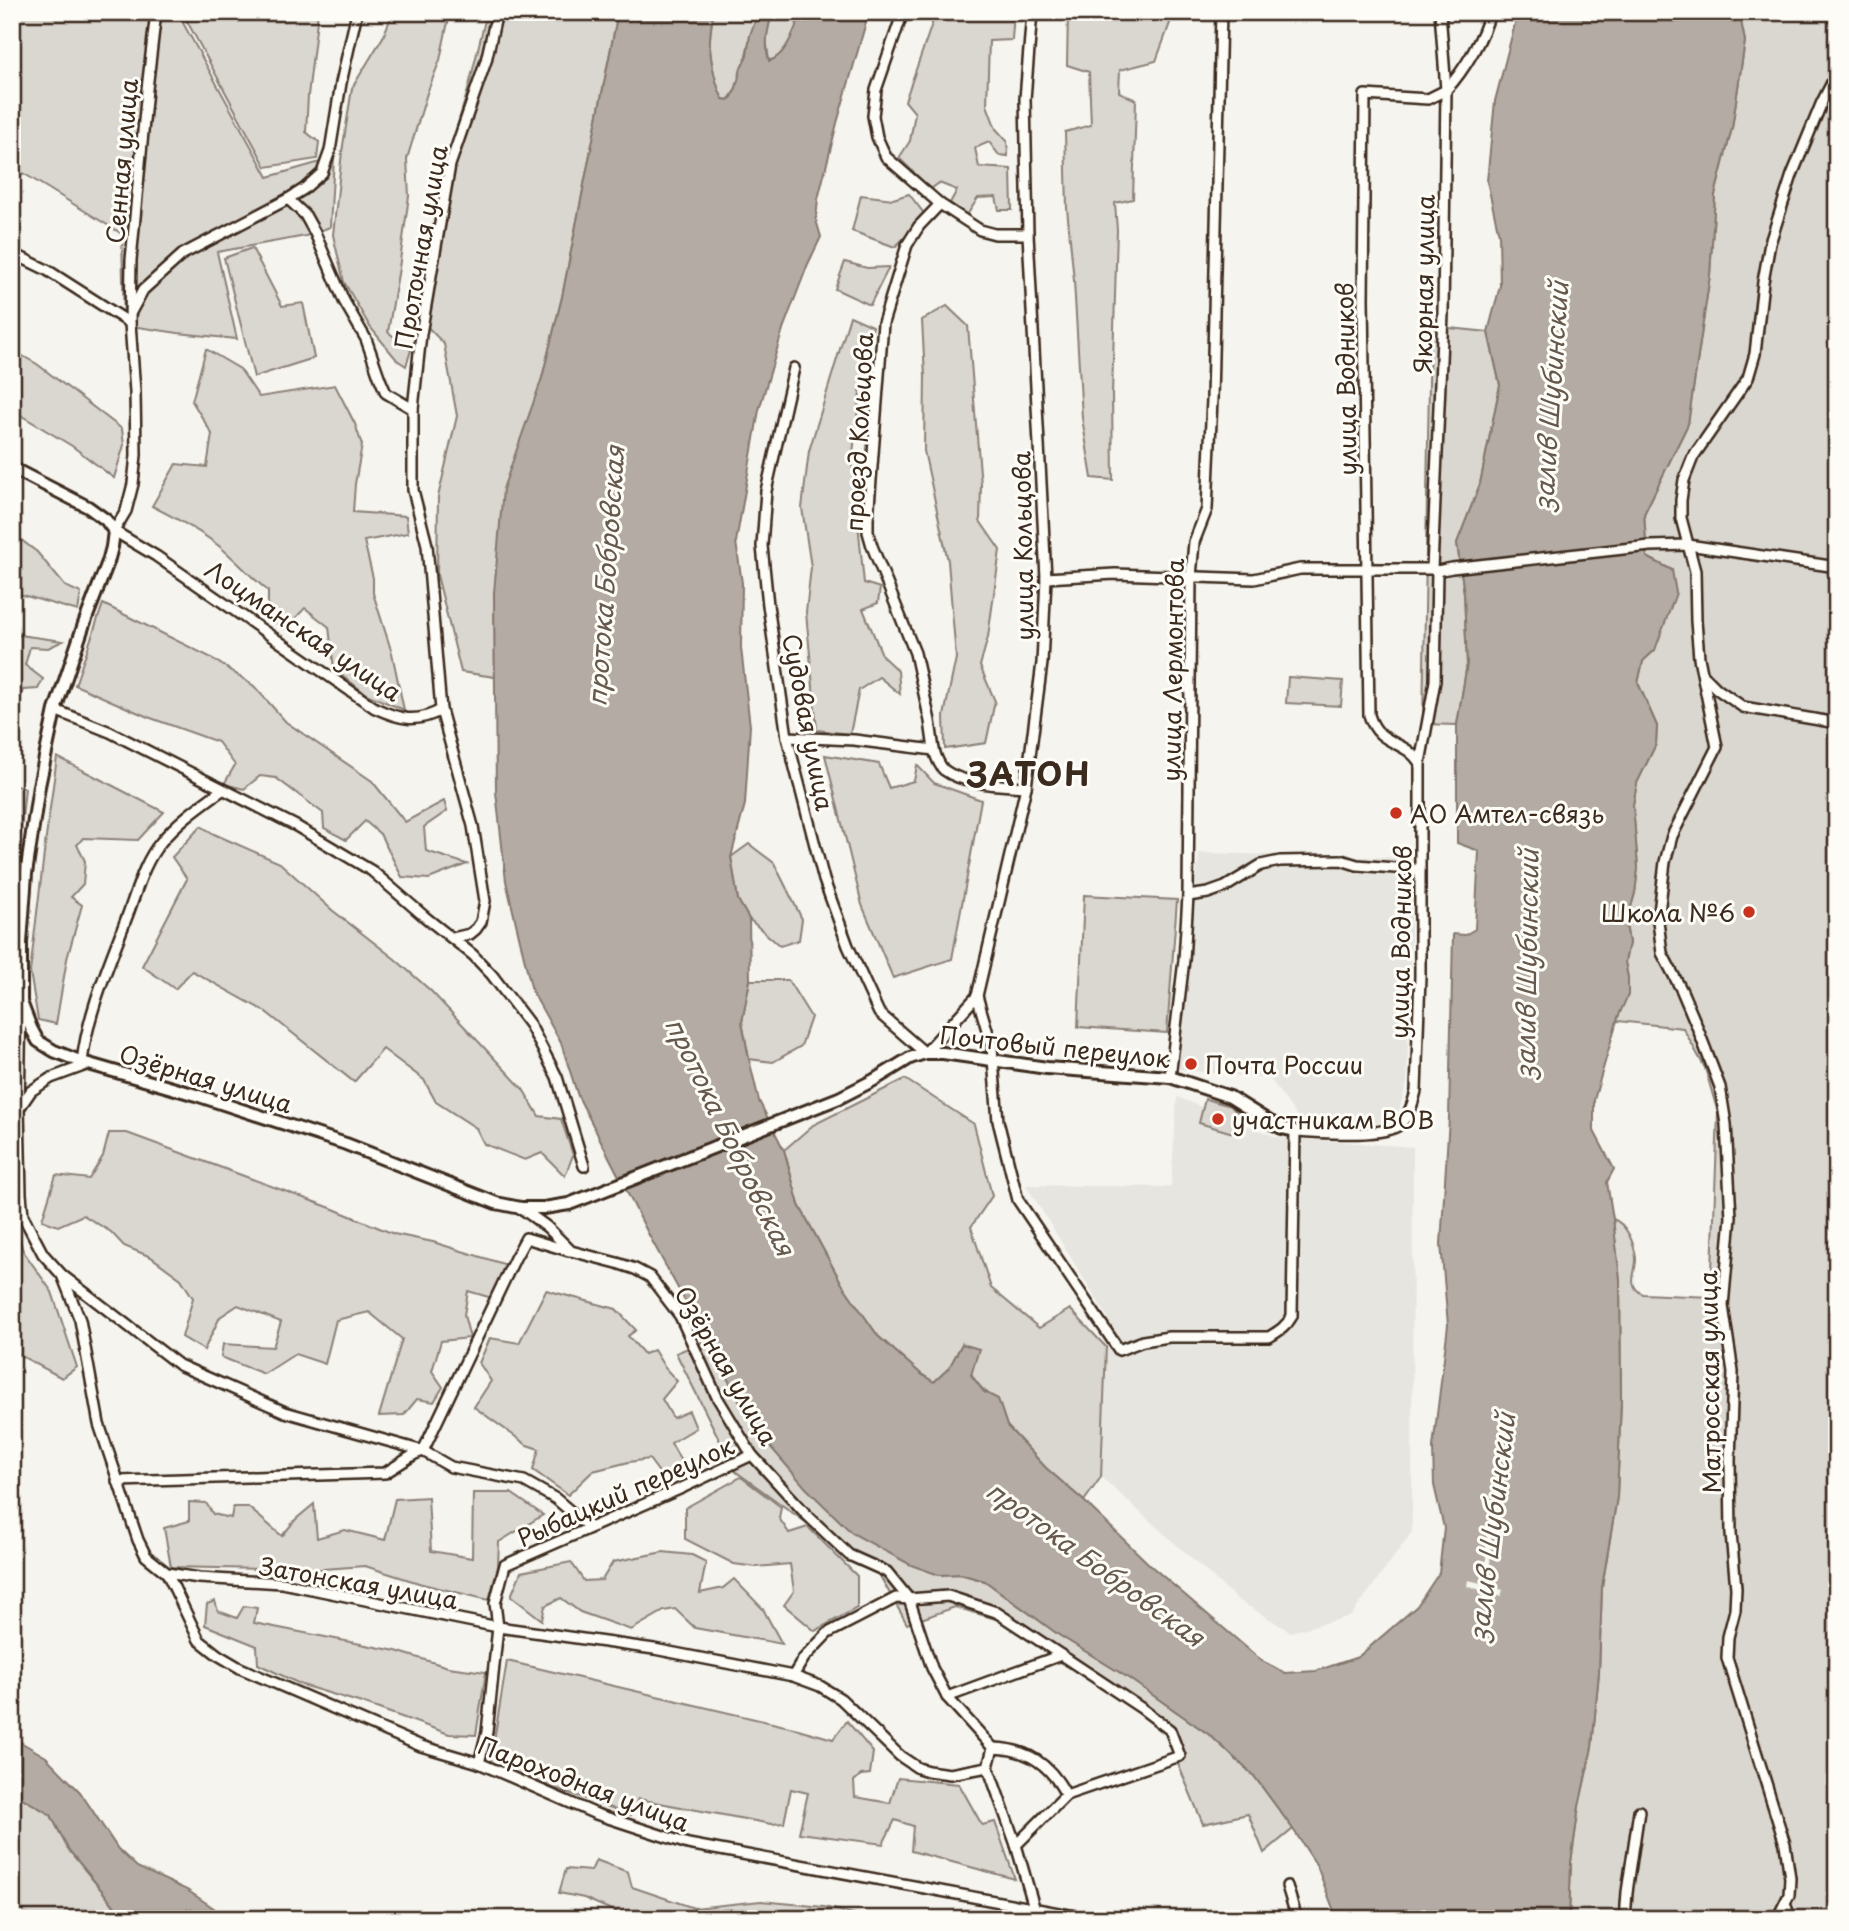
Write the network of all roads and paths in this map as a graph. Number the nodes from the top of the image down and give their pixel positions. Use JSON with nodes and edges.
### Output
{"nodes":[{"id":1,"x":156,"y":12,"type":"edge"},
{"id":2,"x":357,"y":12,"type":"edge"},
{"id":3,"x":497,"y":12,"type":"edge"},
{"id":4,"x":903,"y":12,"type":"edge"},
{"id":5,"x":1032,"y":12,"type":"edge"},
{"id":6,"x":1221,"y":12,"type":"edge"},
{"id":7,"x":1440,"y":12,"type":"edge"},
{"id":8,"x":1490,"y":12,"type":"edge"},
{"id":9,"x":1837,"y":74,"type":"edge"},
{"id":10,"x":1446,"y":90,"type":"junction"},
{"id":11,"x":288,"y":199,"type":"junction"},
{"id":12,"x":940,"y":204,"type":"junction"},
{"id":13,"x":1028,"y":234,"type":"junction"},
{"id":14,"x":12,"y":253,"type":"edge"},
{"id":15,"x":130,"y":318,"type":"junction"},
{"id":16,"x":794,"y":369,"type":"dead end"},
{"id":17,"x":413,"y":409,"type":"junction"},
{"id":18,"x":12,"y":468,"type":"edge"},
{"id":19,"x":114,"y":531,"type":"junction"},
{"id":20,"x":1688,"y":545,"type":"junction"},
{"id":21,"x":1837,"y":567,"type":"edge"},
{"id":22,"x":1367,"y":570,"type":"junction"},
{"id":23,"x":1435,"y":570,"type":"junction"},
{"id":24,"x":1191,"y":577,"type":"junction"},
{"id":25,"x":1046,"y":578,"type":"junction"},
{"id":26,"x":1703,"y":676,"type":"junction"},
{"id":27,"x":55,"y":710,"type":"junction"},
{"id":28,"x":441,"y":710,"type":"junction"},
{"id":29,"x":1837,"y":723,"type":"edge"},
{"id":30,"x":788,"y":737,"type":"junction"},
{"id":31,"x":934,"y":750,"type":"junction"},
{"id":32,"x":1420,"y":764,"type":"junction"},
{"id":33,"x":1026,"y":787,"type":"junction"},
{"id":34,"x":222,"y":790,"type":"junction"},
{"id":35,"x":1420,"y":870,"type":"junction"},
{"id":36,"x":1188,"y":896,"type":"junction"},
{"id":37,"x":453,"y":938,"type":"junction"},
{"id":38,"x":977,"y":996,"type":"junction"},
{"id":39,"x":21,"y":1002,"type":"junction"},
{"id":40,"x":925,"y":1053,"type":"junction"},
{"id":41,"x":994,"y":1062,"type":"junction"},
{"id":42,"x":85,"y":1063,"type":"junction"},
{"id":43,"x":1170,"y":1077,"type":"junction"},
{"id":44,"x":19,"y":1108,"type":"junction"},
{"id":45,"x":1295,"y":1131,"type":"junction"},
{"id":46,"x":584,"y":1166,"type":"dead end"},
{"id":47,"x":521,"y":1209,"type":"junction"},
{"id":48,"x":570,"y":1251,"type":"junction"},
{"id":49,"x":62,"y":1275,"type":"junction"},
{"id":50,"x":423,"y":1451,"type":"junction"},
{"id":51,"x":752,"y":1455,"type":"junction"},
{"id":52,"x":117,"y":1481,"type":"junction"},
{"id":53,"x":589,"y":1527,"type":"junction"},
{"id":54,"x":167,"y":1573,"type":"junction"},
{"id":55,"x":909,"y":1599,"type":"junction"},
{"id":56,"x":498,"y":1627,"type":"junction"},
{"id":57,"x":1060,"y":1655,"type":"junction"},
{"id":58,"x":793,"y":1676,"type":"junction"},
{"id":59,"x":947,"y":1697,"type":"junction"},
{"id":60,"x":993,"y":1748,"type":"junction"},
{"id":61,"x":479,"y":1763,"type":"junction"},
{"id":62,"x":988,"y":1767,"type":"junction"},
{"id":63,"x":1066,"y":1795,"type":"junction"},
{"id":64,"x":1639,"y":1811,"type":"dead end"},
{"id":65,"x":1016,"y":1845,"type":"junction"},
{"id":66,"x":1287,"y":1886,"type":"dead end"},
{"id":67,"x":1787,"y":1899,"type":"junction"},
{"id":68,"x":1034,"y":1908,"type":"junction"},
{"id":69,"x":1091,"y":1919,"type":"edge"},
{"id":70,"x":1297,"y":1919,"type":"edge"},
{"id":71,"x":1625,"y":1919,"type":"edge"},
{"id":72,"x":1777,"y":1919,"type":"edge"},
{"id":73,"x":1791,"y":1919,"type":"edge"}],
"edges":[{"from":1,"to":15,"type":"street","name":"Сенная улица"},
{"from":2,"to":11,"type":"street"},
{"from":3,"to":17,"type":"street","name":"Проточная улица"},
{"from":4,"to":12,"type":"street"},
{"from":5,"to":13,"type":"street","name":"улица Кольцова"},
{"from":6,"to":24,"type":"street","name":"улица Лермонтова"},
{"from":7,"to":10,"type":"street","name":"Якорная улица"},
{"from":8,"to":10,"type":"street"},
{"from":9,"to":20,"type":"street","name":"Матросская улица"},
{"from":10,"to":22,"type":"street","name":"улица Водников"},
{"from":10,"to":23,"type":"street","name":"Якорная улица"},
{"from":11,"to":15,"type":"street"},
{"from":11,"to":17,"type":"street"},
{"from":12,"to":13,"type":"street"},
{"from":12,"to":31,"type":"street","name":"проезд Кольцова"},
{"from":13,"to":25,"type":"street","name":"улица Кольцова"},
{"from":14,"to":15,"type":"street"},
{"from":15,"to":19,"type":"street"},
{"from":16,"to":30,"type":"street","name":"Судовая улица"},
{"from":17,"to":28,"type":"street","name":"Проточная улица"},
{"from":18,"to":19,"type":"street","name":"Лоцманская улица"},
{"from":19,"to":27,"type":"street"},
{"from":19,"to":28,"type":"street","name":"Лоцманская улица"},
{"from":20,"to":21,"type":"street"},
{"from":20,"to":23,"type":"street"},
{"from":20,"to":26,"type":"street","name":"Матросская улица"},
{"from":22,"to":23,"type":"street"},
{"from":22,"to":24,"type":"street"},
{"from":22,"to":32,"type":"street","name":"улица Водников"},
{"from":23,"to":32,"type":"street","name":"Якорная улица"},
{"from":24,"to":25,"type":"street"},
{"from":24,"to":36,"type":"street","name":"улица Лермонтова"},
{"from":25,"to":33,"type":"street","name":"улица Кольцова"},
{"from":26,"to":29,"type":"street"},
{"from":26,"to":67,"type":"street","name":"Матросская улица"},
{"from":27,"to":34,"type":"street"},
{"from":27,"to":39,"type":"street"},
{"from":28,"to":37,"type":"street"},
{"from":30,"to":31,"type":"street"},
{"from":30,"to":40,"type":"street","name":"Судовая улица"},
{"from":31,"to":33,"type":"street"},
{"from":32,"to":35,"type":"street","name":"улица Водников"},
{"from":33,"to":38,"type":"street","name":"улица Кольцова"},
{"from":34,"to":37,"type":"street"},
{"from":34,"to":42,"type":"street"},
{"from":35,"to":36,"type":"street"},
{"from":35,"to":45,"type":"street","name":"улица Водников"},
{"from":36,"to":43,"type":"street","name":"улица Лермонтова"},
{"from":37,"to":46,"type":"street"},
{"from":38,"to":40,"type":"street","name":"улица Кольцова"},
{"from":38,"to":41,"type":"street"},
{"from":39,"to":42,"type":"street","name":"Озёрная улица"},
{"from":39,"to":44,"type":"street"},
{"from":40,"to":41,"type":"street","name":"Почтовый переулок"},
{"from":40,"to":47,"type":"street","name":"Озёрная улица"},
{"from":41,"to":43,"type":"street","name":"Почтовый переулок"},
{"from":41,"to":45,"type":"street"},
{"from":42,"to":44,"type":"street"},
{"from":42,"to":47,"type":"street","name":"Озёрная улица"},
{"from":43,"to":45,"type":"street","name":"Почтовый переулок"},
{"from":44,"to":49,"type":"street"},
{"from":47,"to":48,"type":"street","name":"Озёрная улица"},
{"from":48,"to":50,"type":"street"},
{"from":48,"to":51,"type":"street","name":"Озёрная улица"},
{"from":49,"to":50,"type":"street"},
{"from":49,"to":52,"type":"street"},
{"from":50,"to":52,"type":"street"},
{"from":50,"to":53,"type":"street"},
{"from":51,"to":53,"type":"street","name":"Рыбацкий переулок"},
{"from":51,"to":55,"type":"street","name":"Озёрная улица"},
{"from":52,"to":54,"type":"street"},
{"from":53,"to":56,"type":"street","name":"Рыбацкий переулок"},
{"from":54,"to":56,"type":"street","name":"Затонская улица"},
{"from":54,"to":61,"type":"street","name":"Пароходная улица"},
{"from":55,"to":57,"type":"street"},
{"from":55,"to":58,"type":"street"},
{"from":55,"to":59,"type":"street","name":"Озёрная улица"},
{"from":56,"to":58,"type":"street","name":"Затонская улица"},
{"from":56,"to":61,"type":"street","name":"Рыбацкий переулок"},
{"from":57,"to":59,"type":"street"},
{"from":57,"to":63,"type":"street"},
{"from":58,"to":62,"type":"street","name":"Затонская улица"},
{"from":59,"to":60,"type":"street","name":"Озёрная улица"},
{"from":60,"to":62,"type":"street"},
{"from":60,"to":63,"type":"street"},
{"from":61,"to":68,"type":"street","name":"Пароходная улица"},
{"from":62,"to":65,"type":"street"},
{"from":63,"to":65,"type":"street"},
{"from":64,"to":71,"type":"street"},
{"from":65,"to":68,"type":"street"},
{"from":66,"to":70,"type":"street"},
{"from":67,"to":72,"type":"street"},
{"from":67,"to":73,"type":"street"},
{"from":68,"to":69,"type":"street","name":"Пароходная улица"}]}
